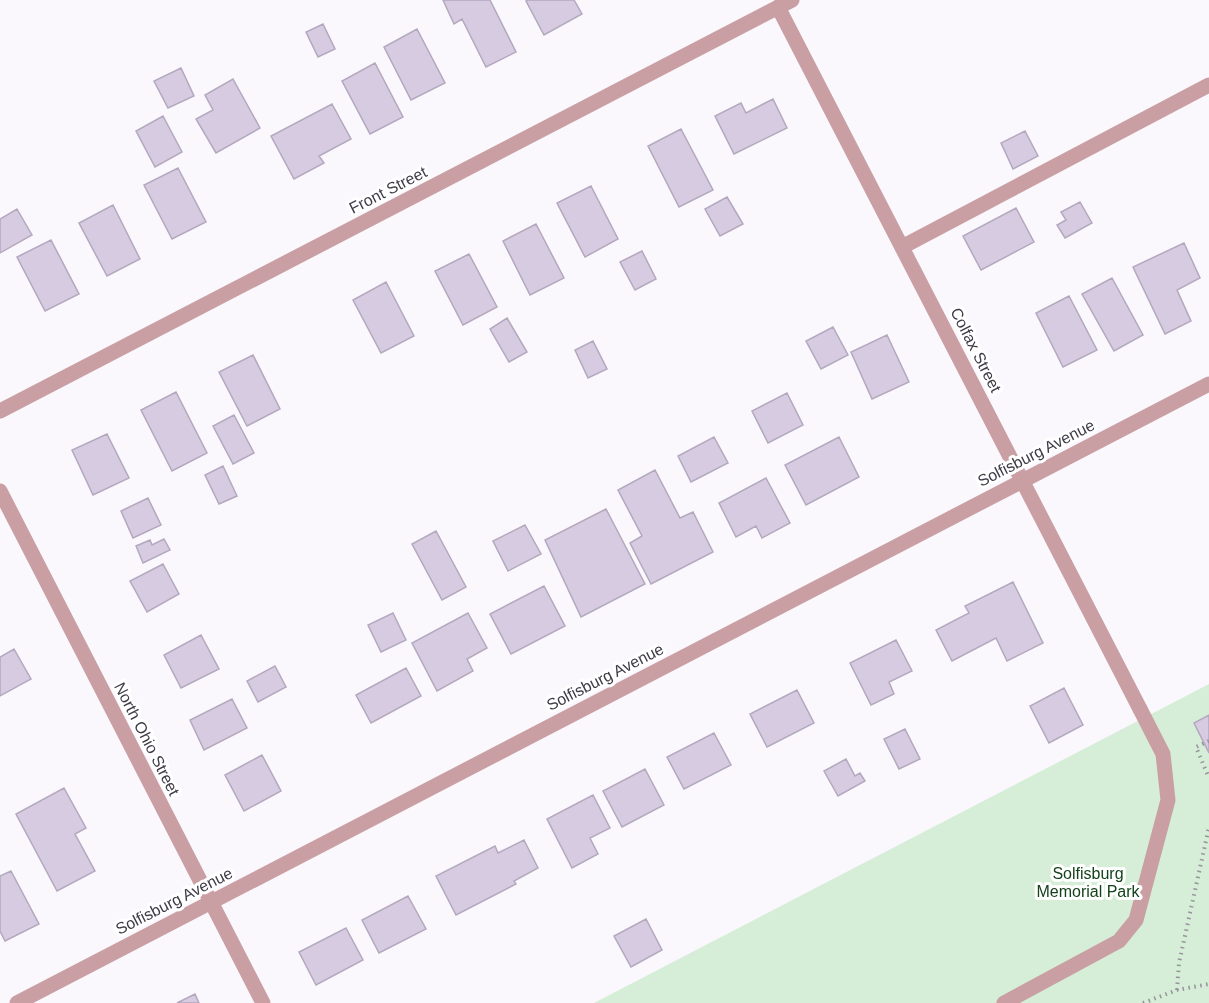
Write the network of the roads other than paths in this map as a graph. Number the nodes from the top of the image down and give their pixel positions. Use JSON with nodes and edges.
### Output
{"nodes":[{"id":1,"x":785,"y":4,"type":"edge"},
{"id":2,"x":1209,"y":85,"type":"edge"},
{"id":3,"x":902,"y":246,"type":"junction"},
{"id":4,"x":1209,"y":384,"type":"edge"},
{"id":5,"x":0,"y":411,"type":"edge"},
{"id":6,"x":1023,"y":480,"type":"junction"},
{"id":7,"x":0,"y":491,"type":"edge"},
{"id":8,"x":211,"y":902,"type":"junction"},
{"id":9,"x":17,"y":1003,"type":"edge"},
{"id":10,"x":263,"y":1003,"type":"edge"},
{"id":11,"x":1004,"y":1003,"type":"edge"}],
"edges":[{"from":1,"to":3,"type":"street","name":"Colfax Street"},
{"from":1,"to":5,"type":"street","name":"Front Street"},
{"from":2,"to":3,"type":"street"},
{"from":3,"to":6,"type":"street","name":"Colfax Street"},
{"from":4,"to":6,"type":"street","name":"Solfisburg Avenue"},
{"from":6,"to":8,"type":"street","name":"Solfisburg Avenue"},
{"from":6,"to":11,"type":"street","name":"Colfax Street"},
{"from":7,"to":8,"type":"street","name":"North Ohio Street"},
{"from":8,"to":9,"type":"street","name":"Solfisburg Avenue"},
{"from":8,"to":10,"type":"street","name":"North Ohio Street"}]}
